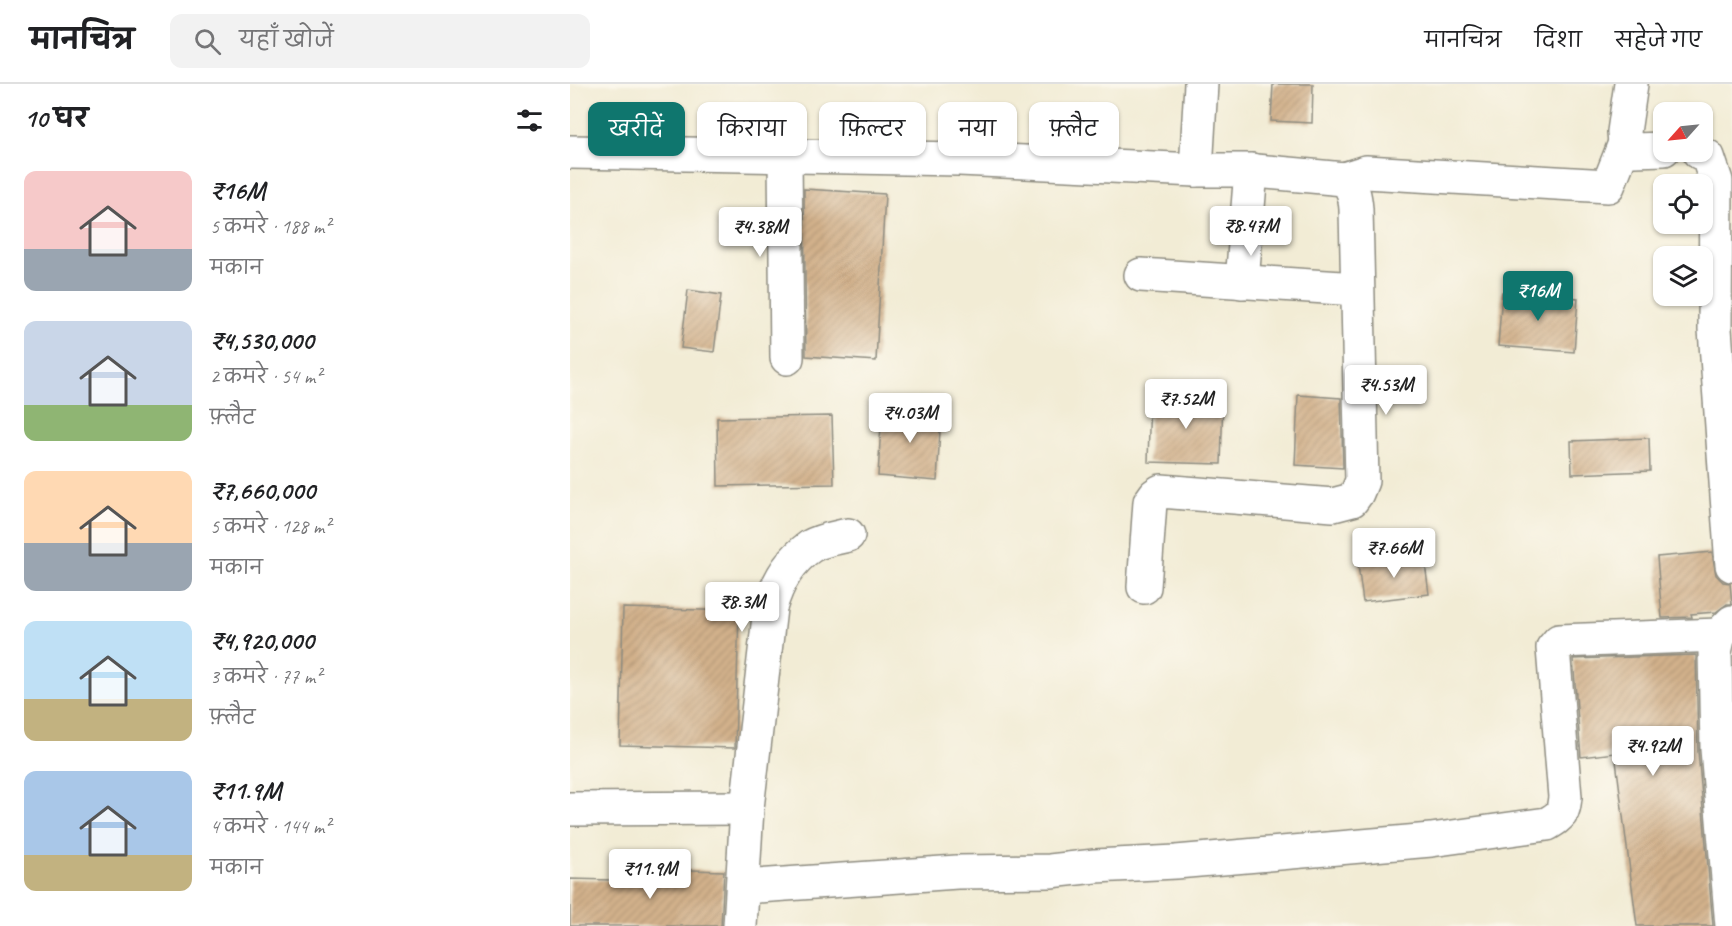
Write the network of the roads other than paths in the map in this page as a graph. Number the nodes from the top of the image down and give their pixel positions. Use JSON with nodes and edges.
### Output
{"nodes":[{"id":1,"x":1201,"y":84,"type":"edge"},
{"id":2,"x":1631,"y":84,"type":"edge"},
{"id":3,"x":1625,"y":143,"type":"junction"},
{"id":4,"x":1732,"y":145,"type":"edge"},
{"id":5,"x":1653,"y":149,"type":"edge"},
{"id":6,"x":1713,"y":149,"type":"edge"},
{"id":7,"x":570,"y":152,"type":"edge"},
{"id":8,"x":785,"y":157,"type":"junction"},
{"id":9,"x":1710,"y":162,"type":"edge"},
{"id":10,"x":1196,"y":170,"type":"junction"},
{"id":11,"x":1251,"y":170,"type":"junction"},
{"id":12,"x":1344,"y":179,"type":"junction"},
{"id":13,"x":1141,"y":275,"type":"dead end"},
{"id":14,"x":1242,"y":282,"type":"junction"},
{"id":15,"x":1357,"y":289,"type":"junction"},
{"id":16,"x":787,"y":358,"type":"dead end"},
{"id":17,"x":1724,"y":365,"type":"edge"},
{"id":18,"x":848,"y":535,"type":"dead end"},
{"id":19,"x":1732,"y":565,"type":"edge"},
{"id":20,"x":1144,"y":587,"type":"dead end"},
{"id":21,"x":1725,"y":629,"type":"edge"},
{"id":22,"x":747,"y":808,"type":"junction"},
{"id":23,"x":570,"y":809,"type":"edge"},
{"id":24,"x":743,"y":887,"type":"junction"},
{"id":25,"x":740,"y":926,"type":"edge"},
{"id":26,"x":1732,"y":926,"type":"edge"}],
"edges":[{"from":1,"to":10,"type":"street"},
{"from":2,"to":3,"type":"street"},
{"from":3,"to":5,"type":"street"},
{"from":3,"to":12,"type":"street"},
{"from":4,"to":6,"type":"street"},
{"from":7,"to":8,"type":"street"},
{"from":8,"to":10,"type":"street"},
{"from":8,"to":16,"type":"street"},
{"from":9,"to":17,"type":"street"},
{"from":10,"to":11,"type":"street"},
{"from":11,"to":12,"type":"street"},
{"from":11,"to":14,"type":"street"},
{"from":12,"to":15,"type":"street"},
{"from":13,"to":14,"type":"street"},
{"from":14,"to":15,"type":"street"},
{"from":15,"to":20,"type":"street"},
{"from":17,"to":19,"type":"street"},
{"from":18,"to":22,"type":"street"},
{"from":21,"to":24,"type":"street"},
{"from":21,"to":26,"type":"street"},
{"from":22,"to":23,"type":"street"},
{"from":22,"to":24,"type":"street"},
{"from":24,"to":25,"type":"street"}]}
